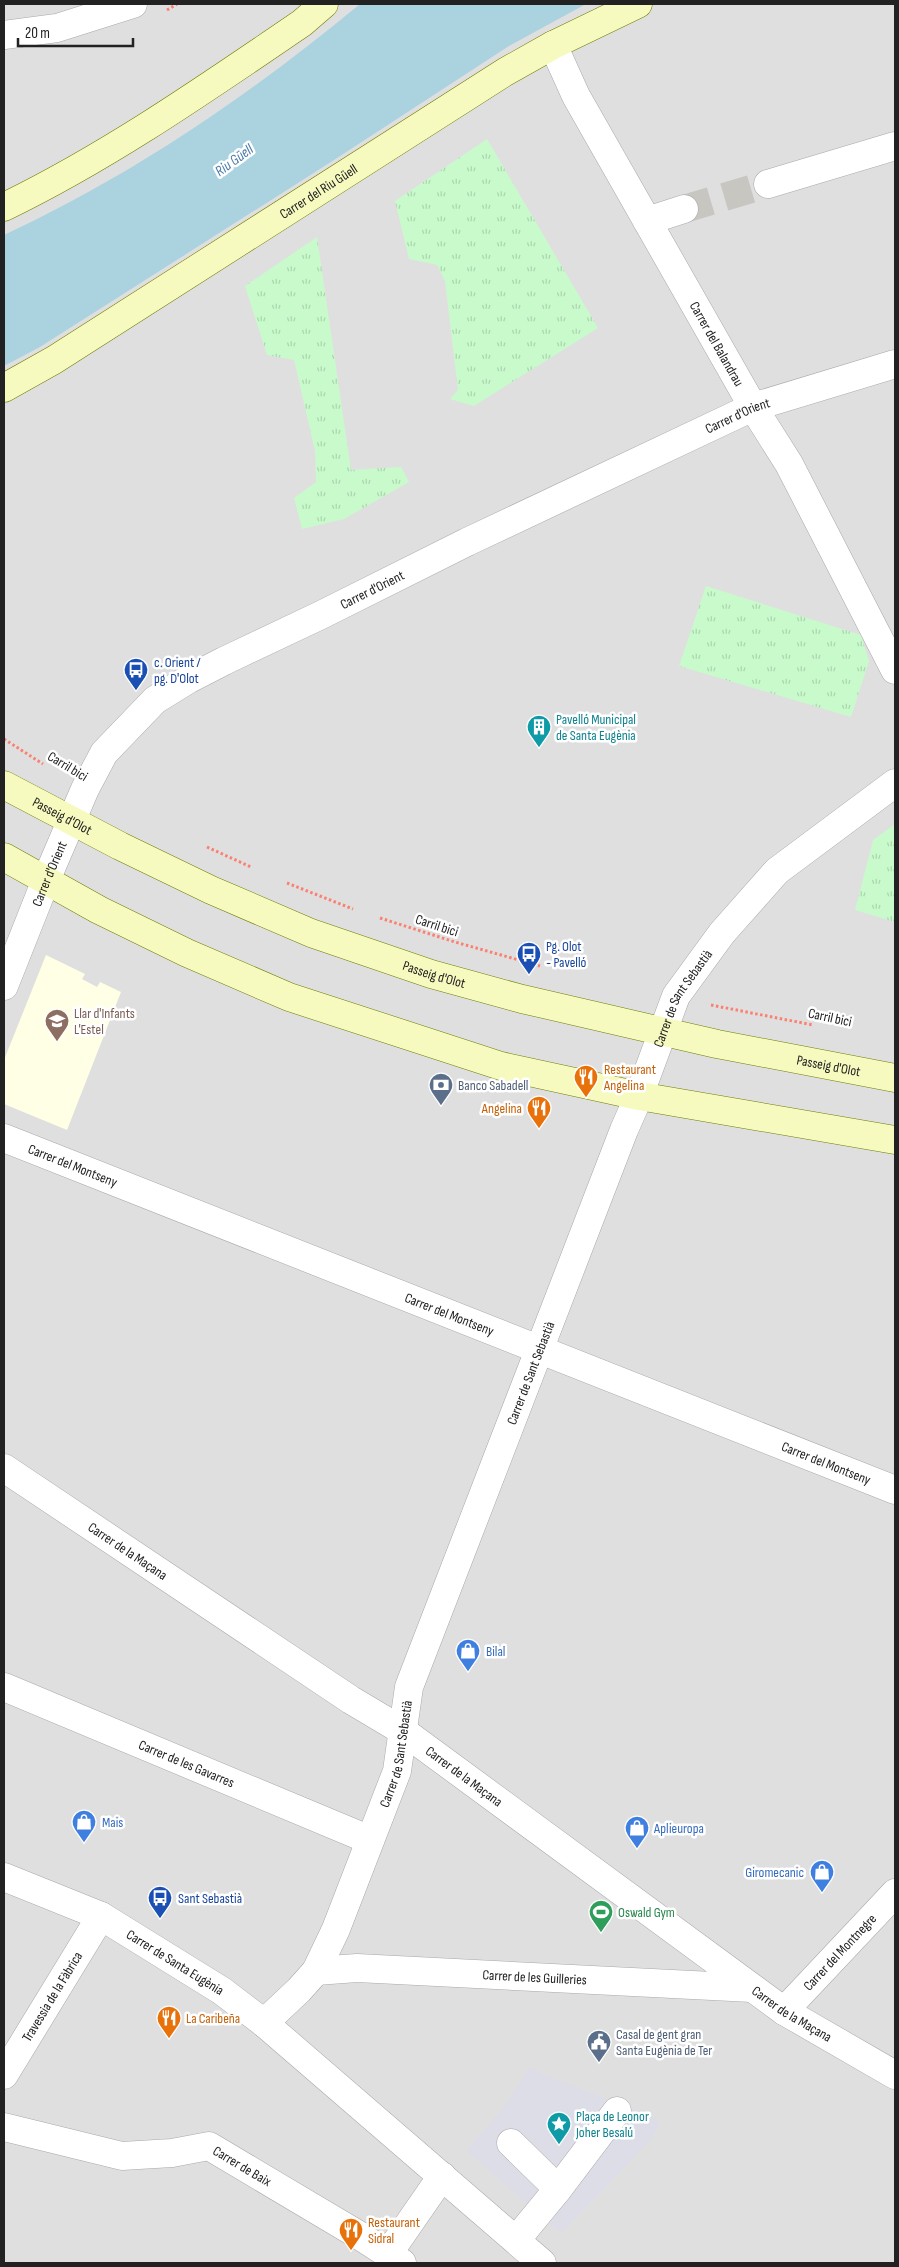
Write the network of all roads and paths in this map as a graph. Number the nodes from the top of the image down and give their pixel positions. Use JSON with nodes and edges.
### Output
{"nodes":[{"id":1,"x":133,"y":4,"type":"edge"},
{"id":2,"x":324,"y":4,"type":"edge"},
{"id":3,"x":638,"y":4,"type":"edge"},
{"id":4,"x":4,"y":36,"type":"edge"},
{"id":5,"x":553,"y":45,"type":"junction"},
{"id":6,"x":895,"y":146,"type":"edge"},
{"id":7,"x":768,"y":184,"type":"tunnel mouth"},
{"id":8,"x":4,"y":207,"type":"edge"},
{"id":9,"x":684,"y":209,"type":"tunnel mouth"},
{"id":10,"x":647,"y":221,"type":"junction"},
{"id":11,"x":895,"y":364,"type":"edge"},
{"id":12,"x":4,"y":388,"type":"edge"},
{"id":13,"x":753,"y":407,"type":"junction"},
{"id":14,"x":895,"y":670,"type":"edge"},
{"id":15,"x":4,"y":739,"type":"edge"},
{"id":16,"x":895,"y":783,"type":"edge"},
{"id":17,"x":4,"y":785,"type":"edge"},
{"id":18,"x":85,"y":790,"type":"junction"},
{"id":19,"x":71,"y":821,"type":"junction"},
{"id":20,"x":201,"y":844,"type":"dead end"},
{"id":21,"x":4,"y":857,"type":"edge"},
{"id":22,"x":255,"y":869,"type":"dead end"},
{"id":23,"x":46,"y":880,"type":"junction"},
{"id":24,"x":282,"y":881,"type":"dead end"},
{"id":25,"x":358,"y":910,"type":"dead end"},
{"id":26,"x":375,"y":916,"type":"dead end"},
{"id":27,"x":546,"y":967,"type":"dead end"},
{"id":28,"x":4,"y":986,"type":"edge"},
{"id":29,"x":675,"y":999,"type":"junction"},
{"id":30,"x":817,"y":1026,"type":"dead end"},
{"id":31,"x":663,"y":1030,"type":"junction"},
{"id":32,"x":895,"y":1078,"type":"edge"},
{"id":33,"x":639,"y":1096,"type":"junction"},
{"id":34,"x":4,"y":1138,"type":"edge"},
{"id":35,"x":895,"y":1140,"type":"edge"},
{"id":36,"x":541,"y":1350,"type":"junction"},
{"id":37,"x":4,"y":1468,"type":"edge"},
{"id":38,"x":895,"y":1490,"type":"edge"},
{"id":39,"x":4,"y":1687,"type":"edge"},
{"id":40,"x":403,"y":1731,"type":"junction"},
{"id":41,"x":370,"y":1840,"type":"junction"},
{"id":42,"x":4,"y":1877,"type":"edge"},
{"id":43,"x":895,"y":1893,"type":"edge"},
{"id":44,"x":101,"y":1916,"type":"junction"},
{"id":45,"x":316,"y":1971,"type":"junction"},
{"id":46,"x":752,"y":1988,"type":"junction"},
{"id":47,"x":784,"y":2012,"type":"junction"},
{"id":48,"x":264,"y":2023,"type":"junction"},
{"id":49,"x":4,"y":2075,"type":"edge"},
{"id":50,"x":895,"y":2075,"type":"edge"},
{"id":51,"x":617,"y":2110,"type":"dead end"},
{"id":52,"x":4,"y":2127,"type":"edge"},
{"id":53,"x":511,"y":2143,"type":"dead end"},
{"id":54,"x":442,"y":2176,"type":"junction"},
{"id":55,"x":558,"y":2188,"type":"junction"},
{"id":56,"x":516,"y":2240,"type":"junction"},
{"id":57,"x":395,"y":2259,"type":"edge"},
{"id":58,"x":542,"y":2263,"type":"edge"}],
"edges":[{"from":1,"to":4,"type":"street"},
{"from":2,"to":8,"type":"main road"},
{"from":3,"to":5,"type":"main road","name":"Carrer del Riu Güell"},
{"from":5,"to":10,"type":"street","name":"Carrer del Balandrau"},
{"from":5,"to":12,"type":"main road","name":"Carrer del Riu Güell"},
{"from":6,"to":7,"type":"street"},
{"from":9,"to":10,"type":"street"},
{"from":10,"to":13,"type":"street","name":"Carrer del Balandrau"},
{"from":11,"to":13,"type":"street","name":"Carrer d'Orient"},
{"from":13,"to":14,"type":"street","name":"Carrer del Balandrau"},
{"from":13,"to":18,"type":"street","name":"Carrer d'Orient"},
{"from":15,"to":18,"type":"path","name":"Carril bici"},
{"from":16,"to":29,"type":"street","name":"Carrer de Sant Sebastià"},
{"from":17,"to":19,"type":"main road","name":"Passeig d'Olot"},
{"from":18,"to":19,"type":"street","name":"Carrer d'Orient"},
{"from":19,"to":23,"type":"street","name":"Carrer d'Orient"},
{"from":19,"to":31,"type":"main road","name":"Passeig d'Olot"},
{"from":20,"to":22,"type":"path"},
{"from":21,"to":23,"type":"main road"},
{"from":23,"to":28,"type":"street","name":"Carrer d'Orient"},
{"from":23,"to":33,"type":"main road"},
{"from":24,"to":25,"type":"path"},
{"from":26,"to":27,"type":"path","name":"Carril bici"},
{"from":29,"to":30,"type":"path","name":"Carril bici"},
{"from":29,"to":31,"type":"street","name":"Carrer de Sant Sebastià"},
{"from":31,"to":32,"type":"main road","name":"Passeig d'Olot"},
{"from":31,"to":33,"type":"street","name":"Carrer de Sant Sebastià"},
{"from":33,"to":35,"type":"main road"},
{"from":33,"to":36,"type":"street","name":"Carrer de Sant Sebastià"},
{"from":34,"to":36,"type":"street","name":"Carrer del Montseny"},
{"from":36,"to":38,"type":"street","name":"Carrer del Montseny"},
{"from":36,"to":40,"type":"street","name":"Carrer de Sant Sebastià"},
{"from":37,"to":40,"type":"street","name":"Carrer de la Maçana"},
{"from":39,"to":41,"type":"street","name":"Carrer de les Gavarres"},
{"from":40,"to":41,"type":"street","name":"Carrer de Sant Sebastià"},
{"from":40,"to":46,"type":"street","name":"Carrer de la Maçana"},
{"from":41,"to":45,"type":"street","name":"Carrer de Sant Sebastià"},
{"from":42,"to":44,"type":"street","name":"Carrer de Santa Eugènia"},
{"from":43,"to":47,"type":"street","name":"Carrer del Montnegre"},
{"from":44,"to":48,"type":"street","name":"Carrer de Santa Eugènia"},
{"from":44,"to":49,"type":"street","name":"Travessia de la Fàbrica"},
{"from":45,"to":46,"type":"street","name":"Carrer de les Guilleries"},
{"from":45,"to":48,"type":"street","name":"Carrer de Sant Sebastià"},
{"from":46,"to":47,"type":"street","name":"Carrer de la Maçana"},
{"from":47,"to":50,"type":"street","name":"Carrer de la Maçana"},
{"from":48,"to":54,"type":"street","name":"Carrer de Santa Eugènia"},
{"from":51,"to":55,"type":"street"},
{"from":52,"to":57,"type":"street","name":"Carrer de Baix"},
{"from":53,"to":55,"type":"street"},
{"from":54,"to":56,"type":"street","name":"Carrer de Santa Eugènia"},
{"from":54,"to":57,"type":"street"},
{"from":55,"to":56,"type":"street"},
{"from":56,"to":58,"type":"street","name":"Carrer de Santa Eugènia"}]}
